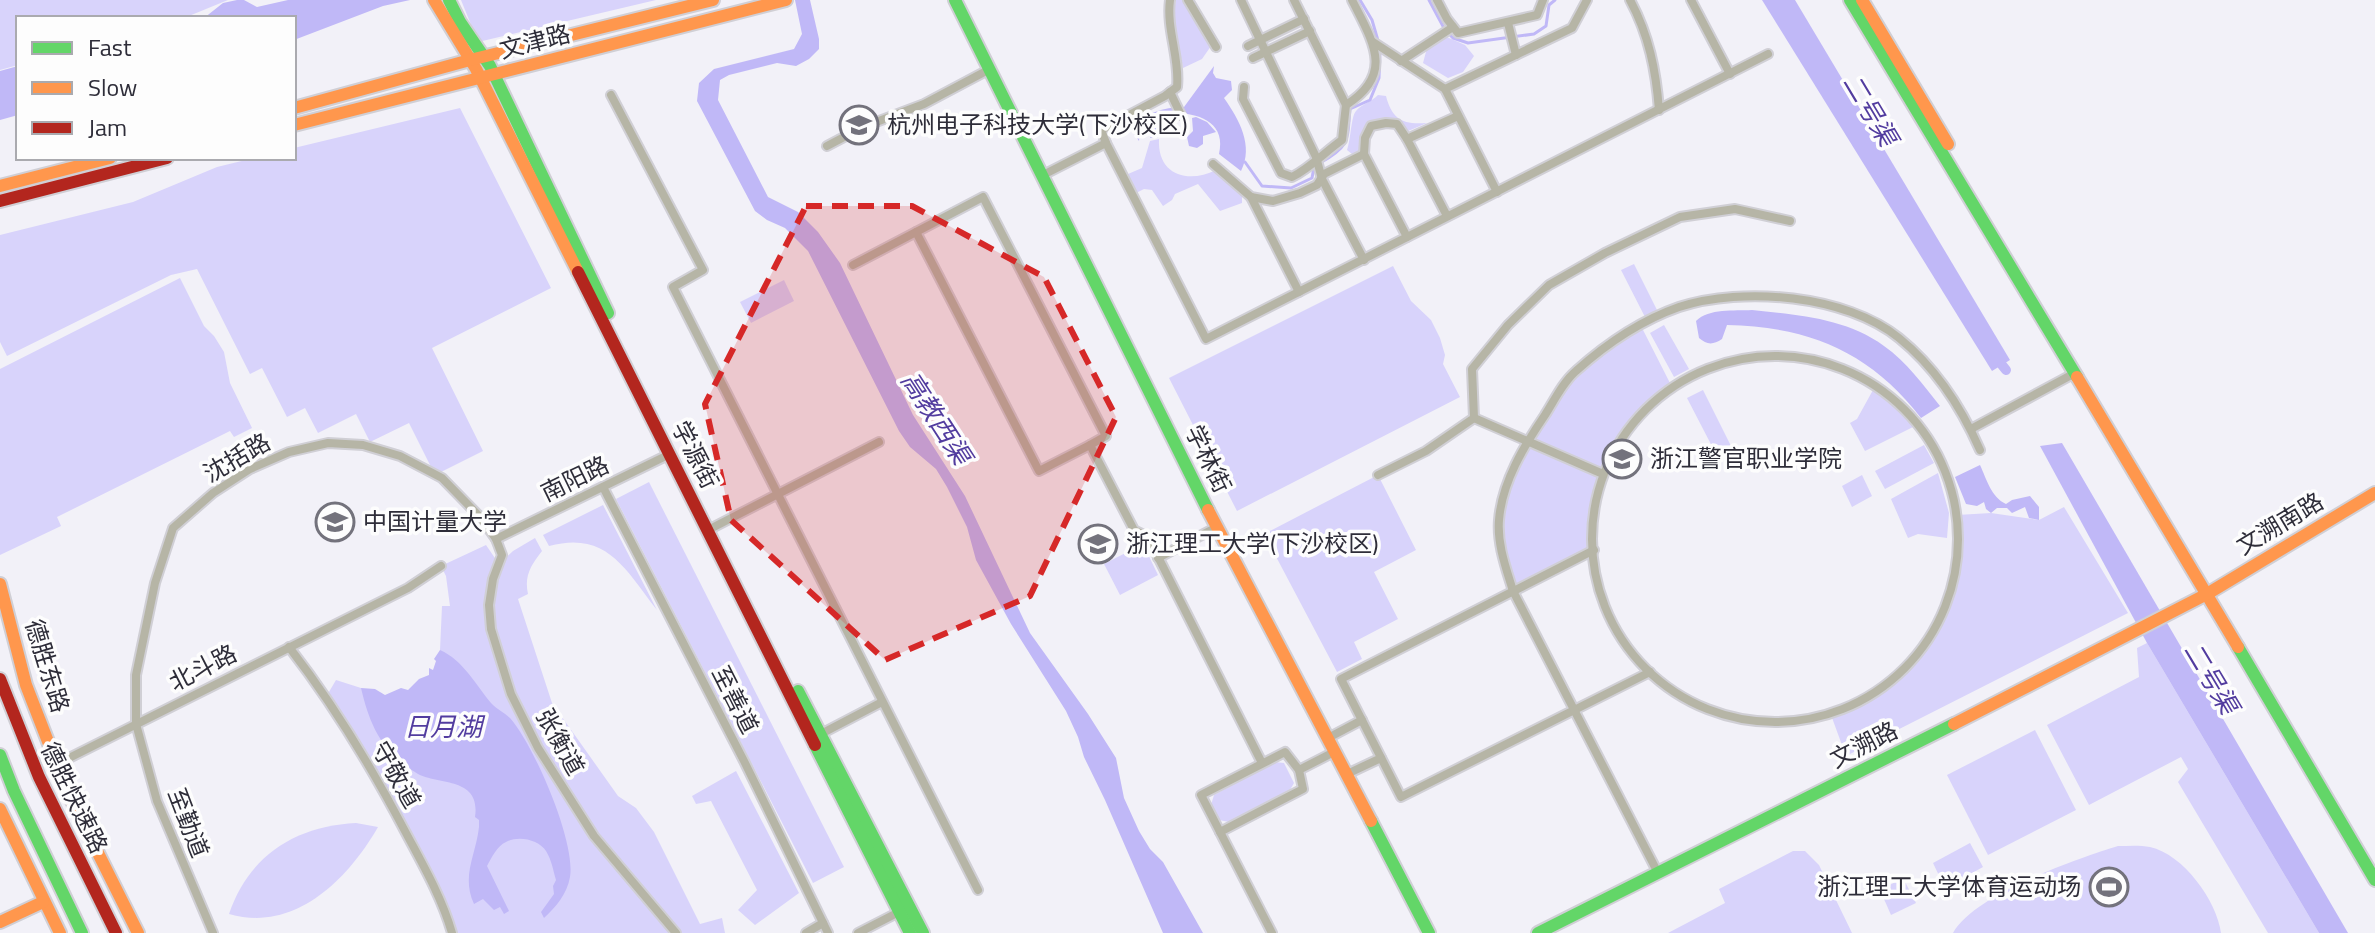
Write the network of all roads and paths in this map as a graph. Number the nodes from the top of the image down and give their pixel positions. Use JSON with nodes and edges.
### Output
{"nodes":[{"id":1,"x":434,"y":0,"type":"edge"},
{"id":2,"x":713,"y":0,"type":"edge"},
{"id":3,"x":955,"y":0,"type":"edge"},
{"id":4,"x":1170,"y":0,"type":"edge"},
{"id":5,"x":1188,"y":0,"type":"edge"},
{"id":6,"x":1241,"y":0,"type":"edge"},
{"id":7,"x":1294,"y":0,"type":"edge"},
{"id":8,"x":1352,"y":0,"type":"edge"},
{"id":9,"x":1437,"y":0,"type":"edge"},
{"id":10,"x":1543,"y":0,"type":"edge"},
{"id":11,"x":1587,"y":0,"type":"edge"},
{"id":12,"x":1630,"y":0,"type":"edge"},
{"id":13,"x":1691,"y":0,"type":"edge"},
{"id":14,"x":1850,"y":0,"type":"edge"},
{"id":15,"x":1862,"y":0,"type":"edge"},
{"id":16,"x":450,"y":1,"type":"edge"},
{"id":17,"x":783,"y":1,"type":"edge"},
{"id":18,"x":1304,"y":19,"type":"junction"},
{"id":19,"x":1508,"y":26,"type":"junction"},
{"id":20,"x":1452,"y":27,"type":"junction"},
{"id":21,"x":1310,"y":31,"type":"junction"},
{"id":22,"x":1260,"y":39,"type":"junction"},
{"id":23,"x":1373,"y":42,"type":"junction"},
{"id":24,"x":1248,"y":46,"type":"dead end"},
{"id":25,"x":1216,"y":47,"type":"dead end"},
{"id":26,"x":1266,"y":52,"type":"junction"},
{"id":27,"x":1768,"y":54,"type":"dead end"},
{"id":28,"x":1516,"y":55,"type":"junction"},
{"id":29,"x":1253,"y":58,"type":"dead end"},
{"id":30,"x":485,"y":59,"type":"junction"},
{"id":31,"x":470,"y":60,"type":"junction"},
{"id":32,"x":1401,"y":61,"type":"junction"},
{"id":33,"x":990,"y":69,"type":"junction"},
{"id":34,"x":1730,"y":74,"type":"junction"},
{"id":35,"x":487,"y":76,"type":"junction"},
{"id":36,"x":1244,"y":87,"type":"dead end"},
{"id":37,"x":1445,"y":89,"type":"junction"},
{"id":38,"x":1170,"y":92,"type":"junction"},
{"id":39,"x":611,"y":95,"type":"dead end"},
{"id":40,"x":1346,"y":105,"type":"junction"},
{"id":41,"x":296,"y":107,"type":"edge"},
{"id":42,"x":1659,"y":110,"type":"junction"},
{"id":43,"x":1181,"y":115,"type":"dead end"},
{"id":44,"x":1458,"y":116,"type":"junction"},
{"id":45,"x":296,"y":124,"type":"edge"},
{"id":46,"x":1407,"y":139,"type":"junction"},
{"id":47,"x":1106,"y":143,"type":"junction"},
{"id":48,"x":827,"y":146,"type":"dead end"},
{"id":49,"x":1364,"y":154,"type":"junction"},
{"id":50,"x":1316,"y":157,"type":"junction"},
{"id":51,"x":102,"y":160,"type":"edge"},
{"id":52,"x":159,"y":160,"type":"edge"},
{"id":53,"x":1213,"y":164,"type":"dead end"},
{"id":54,"x":1321,"y":174,"type":"junction"},
{"id":55,"x":1043,"y":175,"type":"junction"},
{"id":56,"x":0,"y":186,"type":"edge"},
{"id":57,"x":1497,"y":192,"type":"junction"},
{"id":58,"x":1251,"y":197,"type":"junction"},
{"id":59,"x":0,"y":201,"type":"edge"},
{"id":60,"x":1447,"y":216,"type":"junction"},
{"id":61,"x":1790,"y":221,"type":"dead end"},
{"id":62,"x":916,"y":232,"type":"junction"},
{"id":63,"x":1407,"y":237,"type":"junction"},
{"id":64,"x":1364,"y":260,"type":"junction"},
{"id":65,"x":853,"y":265,"type":"dead end"},
{"id":66,"x":1299,"y":292,"type":"junction"},
{"id":67,"x":2075,"y":373,"type":"junction"},
{"id":68,"x":1474,"y":418,"type":"junction"},
{"id":69,"x":1971,"y":429,"type":"junction"},
{"id":70,"x":1529,"y":441,"type":"junction"},
{"id":71,"x":879,"y":442,"type":"dead end"},
{"id":72,"x":1090,"y":445,"type":"junction"},
{"id":73,"x":1980,"y":450,"type":"dead end"},
{"id":74,"x":670,"y":454,"type":"junction"},
{"id":75,"x":1603,"y":474,"type":"junction"},
{"id":76,"x":1378,"y":475,"type":"dead end"},
{"id":77,"x":603,"y":487,"type":"junction"},
{"id":78,"x":2375,"y":493,"type":"edge"},
{"id":79,"x":778,"y":494,"type":"junction"},
{"id":80,"x":1217,"y":527,"type":"junction"},
{"id":81,"x":711,"y":529,"type":"junction"},
{"id":82,"x":496,"y":539,"type":"junction"},
{"id":83,"x":1594,"y":550,"type":"junction"},
{"id":84,"x":1158,"y":558,"type":"junction"},
{"id":85,"x":441,"y":566,"type":"dead end"},
{"id":86,"x":0,"y":584,"type":"edge"},
{"id":87,"x":1513,"y":591,"type":"junction"},
{"id":88,"x":2210,"y":592,"type":"junction"},
{"id":89,"x":289,"y":647,"type":"junction"},
{"id":90,"x":1650,"y":672,"type":"junction"},
{"id":91,"x":0,"y":679,"type":"edge"},
{"id":92,"x":882,"y":702,"type":"junction"},
{"id":93,"x":1575,"y":711,"type":"junction"},
{"id":94,"x":1362,"y":720,"type":"junction"},
{"id":95,"x":136,"y":724,"type":"junction"},
{"id":96,"x":816,"y":736,"type":"junction"},
{"id":97,"x":1328,"y":738,"type":"junction"},
{"id":98,"x":1336,"y":751,"type":"junction"},
{"id":99,"x":0,"y":755,"type":"edge"},
{"id":100,"x":1381,"y":758,"type":"junction"},
{"id":101,"x":1262,"y":763,"type":"junction"},
{"id":102,"x":57,"y":764,"type":"junction"},
{"id":103,"x":1299,"y":770,"type":"junction"},
{"id":104,"x":1347,"y":774,"type":"junction"},
{"id":105,"x":0,"y":809,"type":"edge"},
{"id":106,"x":1220,"y":832,"type":"junction"},
{"id":107,"x":2375,"y":867,"type":"edge"},
{"id":108,"x":1658,"y":873,"type":"junction"},
{"id":109,"x":2375,"y":880,"type":"edge"},
{"id":110,"x":978,"y":890,"type":"dead end"},
{"id":111,"x":43,"y":902,"type":"junction"},
{"id":112,"x":899,"y":912,"type":"junction"},
{"id":113,"x":0,"y":922,"type":"edge"},
{"id":114,"x":823,"y":923,"type":"junction"},
{"id":115,"x":60,"y":933,"type":"edge"},
{"id":116,"x":82,"y":933,"type":"edge"},
{"id":117,"x":116,"y":933,"type":"edge"},
{"id":118,"x":138,"y":933,"type":"edge"},
{"id":119,"x":213,"y":933,"type":"edge"},
{"id":120,"x":452,"y":933,"type":"edge"},
{"id":121,"x":676,"y":933,"type":"edge"},
{"id":122,"x":806,"y":933,"type":"edge"},
{"id":123,"x":828,"y":933,"type":"edge"},
{"id":124,"x":858,"y":933,"type":"edge"},
{"id":125,"x":910,"y":933,"type":"edge"},
{"id":126,"x":923,"y":933,"type":"edge"},
{"id":127,"x":1272,"y":933,"type":"edge"},
{"id":128,"x":1429,"y":933,"type":"edge"},
{"id":129,"x":1538,"y":933,"type":"edge"}],
"edges":[{"from":1,"to":31,"type":"main road","name":"学源街"},
{"from":2,"to":30,"type":"main road","name":"文津路"},
{"from":3,"to":33,"type":"main road","name":"学林街"},
{"from":4,"to":38,"type":"street"},
{"from":5,"to":25,"type":"street"},
{"from":6,"to":22,"type":"street"},
{"from":7,"to":18,"type":"street"},
{"from":8,"to":23,"type":"street"},
{"from":9,"to":20,"type":"street"},
{"from":10,"to":19,"type":"street"},
{"from":11,"to":28,"type":"street"},
{"from":12,"to":42,"type":"street"},
{"from":13,"to":34,"type":"street"},
{"from":14,"to":67,"type":"main road"},
{"from":15,"to":88,"type":"main road"},
{"from":16,"to":30,"type":"main road","name":"学源街"},
{"from":17,"to":35,"type":"main road","name":"文津路"},
{"from":18,"to":21,"type":"street"},
{"from":18,"to":22,"type":"street"},
{"from":19,"to":20,"type":"street"},
{"from":19,"to":28,"type":"street"},
{"from":20,"to":32,"type":"street"},
{"from":21,"to":26,"type":"street"},
{"from":21,"to":40,"type":"street"},
{"from":22,"to":24,"type":"street"},
{"from":22,"to":26,"type":"street"},
{"from":23,"to":32,"type":"street"},
{"from":23,"to":40,"type":"street"},
{"from":26,"to":29,"type":"street"},
{"from":26,"to":50,"type":"street"},
{"from":27,"to":34,"type":"street"},
{"from":28,"to":37,"type":"street"},
{"from":30,"to":31,"type":"main road","name":"文津路"},
{"from":30,"to":35,"type":"main road","name":"学源街"},
{"from":31,"to":35,"type":"main road","name":"学源街"},
{"from":31,"to":41,"type":"main road","name":"文津路"},
{"from":32,"to":37,"type":"street"},
{"from":33,"to":48,"type":"street"},
{"from":33,"to":55,"type":"main road","name":"学林街"},
{"from":34,"to":42,"type":"street"},
{"from":35,"to":45,"type":"main road","name":"文津路"},
{"from":35,"to":74,"type":"main road","name":"学源街"},
{"from":35,"to":81,"type":"main road","name":"学源街"},
{"from":36,"to":50,"type":"street"},
{"from":37,"to":44,"type":"street"},
{"from":38,"to":43,"type":"street"},
{"from":38,"to":47,"type":"street"},
{"from":39,"to":79,"type":"street"},
{"from":40,"to":50,"type":"street"},
{"from":42,"to":57,"type":"street"},
{"from":44,"to":46,"type":"street"},
{"from":44,"to":57,"type":"street"},
{"from":46,"to":49,"type":"street"},
{"from":46,"to":60,"type":"street"},
{"from":47,"to":55,"type":"street"},
{"from":47,"to":66,"type":"street"},
{"from":49,"to":54,"type":"street"},
{"from":49,"to":63,"type":"street"},
{"from":50,"to":54,"type":"street"},
{"from":51,"to":56,"type":"main road"},
{"from":52,"to":59,"type":"main road"},
{"from":53,"to":58,"type":"street"},
{"from":54,"to":58,"type":"street"},
{"from":54,"to":64,"type":"street"},
{"from":55,"to":80,"type":"main road","name":"学林街"},
{"from":57,"to":60,"type":"street"},
{"from":58,"to":66,"type":"street"},
{"from":60,"to":63,"type":"street"},
{"from":61,"to":68,"type":"street"},
{"from":62,"to":65,"type":"street"},
{"from":62,"to":72,"type":"street"},
{"from":62,"to":72,"type":"street"},
{"from":63,"to":64,"type":"street"},
{"from":64,"to":66,"type":"street"},
{"from":67,"to":69,"type":"street"},
{"from":67,"to":88,"type":"main road"},
{"from":68,"to":70,"type":"street"},
{"from":68,"to":76,"type":"street"},
{"from":69,"to":70,"type":"street"},
{"from":69,"to":73,"type":"street"},
{"from":70,"to":75,"type":"street"},
{"from":70,"to":87,"type":"street"},
{"from":71,"to":79,"type":"street"},
{"from":72,"to":84,"type":"street"},
{"from":74,"to":77,"type":"street","name":"南阳路"},
{"from":74,"to":81,"type":"main road","name":"学源街"},
{"from":75,"to":83,"type":"street"},
{"from":75,"to":90,"type":"street"},
{"from":77,"to":82,"type":"street","name":"南阳路"},
{"from":77,"to":114,"type":"street","name":"至善道"},
{"from":78,"to":88,"type":"main road","name":"文溯南路"},
{"from":79,"to":81,"type":"street"},
{"from":79,"to":92,"type":"street"},
{"from":80,"to":84,"type":"street"},
{"from":80,"to":97,"type":"main road","name":"学林街"},
{"from":81,"to":96,"type":"main road","name":"学源街"},
{"from":82,"to":95,"type":"street","name":"沈括路"},
{"from":82,"to":121,"type":"street","name":"张衡道"},
{"from":83,"to":87,"type":"street"},
{"from":83,"to":90,"type":"street"},
{"from":84,"to":101,"type":"street"},
{"from":85,"to":89,"type":"street","name":"北斗路"},
{"from":86,"to":102,"type":"main road","name":"德胜东路"},
{"from":87,"to":93,"type":"street"},
{"from":87,"to":94,"type":"street"},
{"from":88,"to":107,"type":"main road"},
{"from":88,"to":108,"type":"main road","name":"文溯路"},
{"from":88,"to":109,"type":"main road"},
{"from":89,"to":95,"type":"street","name":"北斗路"},
{"from":89,"to":120,"type":"street","name":"守敬道"},
{"from":90,"to":93,"type":"street"},
{"from":91,"to":117,"type":"main road","name":"德胜快速路"},
{"from":92,"to":96,"type":"street"},
{"from":92,"to":110,"type":"street"},
{"from":93,"to":100,"type":"street"},
{"from":93,"to":108,"type":"street"},
{"from":94,"to":97,"type":"street"},
{"from":94,"to":100,"type":"street"},
{"from":95,"to":102,"type":"street","name":"北斗路"},
{"from":95,"to":119,"type":"street","name":"至勤道"},
{"from":96,"to":112,"type":"main road","name":"学源街"},
{"from":96,"to":126,"type":"main road","name":"学源街"},
{"from":97,"to":98,"type":"main road","name":"学林街"},
{"from":98,"to":103,"type":"street"},
{"from":98,"to":104,"type":"main road","name":"学林街"},
{"from":99,"to":116,"type":"main road","name":"德胜快速路"},
{"from":100,"to":104,"type":"street"},
{"from":101,"to":103,"type":"street"},
{"from":101,"to":106,"type":"street"},
{"from":102,"to":118,"type":"main road","name":"德胜东路"},
{"from":103,"to":106,"type":"street"},
{"from":104,"to":128,"type":"main road","name":"学林街"},
{"from":105,"to":111,"type":"main road"},
{"from":106,"to":127,"type":"street"},
{"from":108,"to":129,"type":"main road","name":"文溯路"},
{"from":111,"to":113,"type":"main road"},
{"from":111,"to":115,"type":"main road"},
{"from":112,"to":124,"type":"street"},
{"from":112,"to":125,"type":"main road","name":"学源街"},
{"from":114,"to":122,"type":"street"},
{"from":114,"to":123,"type":"street","name":"至善道"}]}
